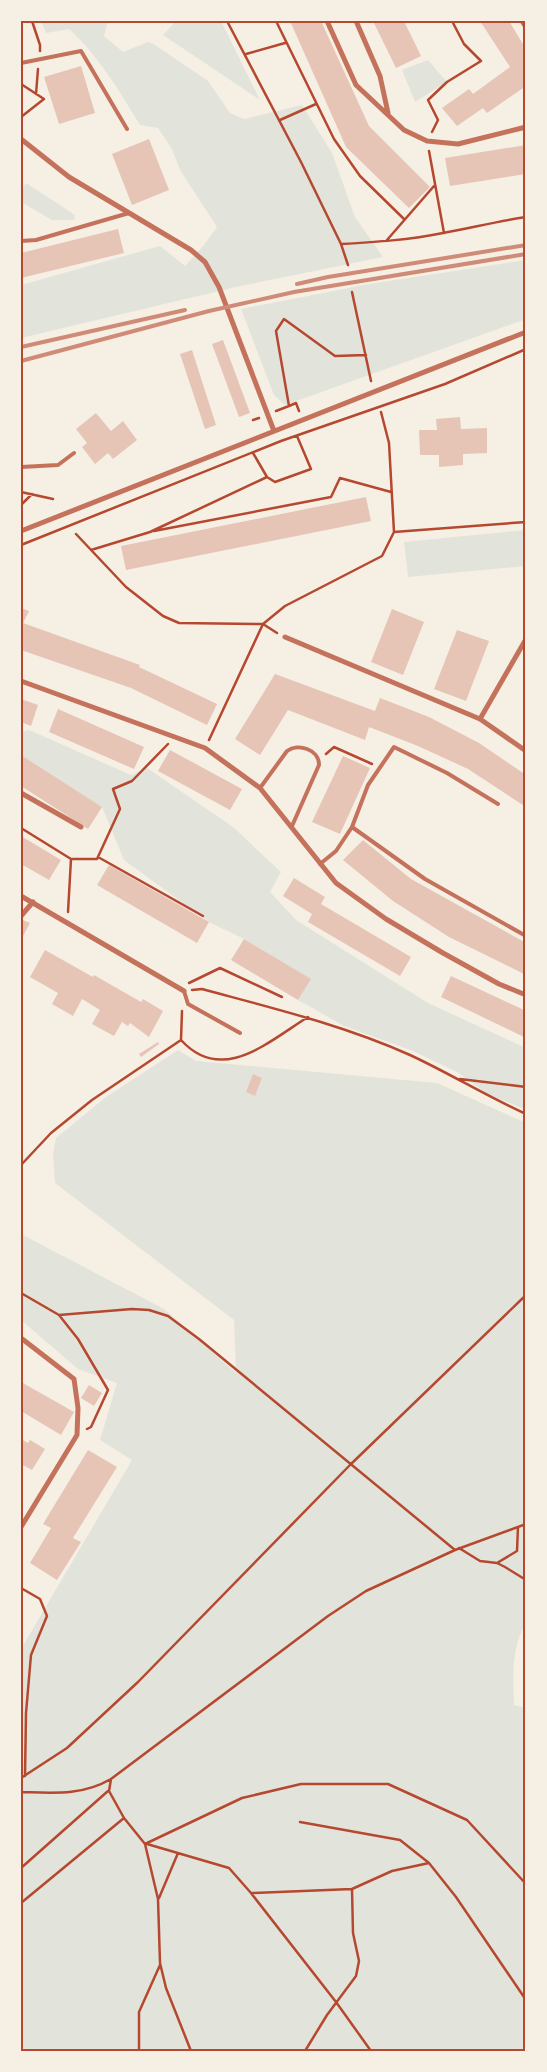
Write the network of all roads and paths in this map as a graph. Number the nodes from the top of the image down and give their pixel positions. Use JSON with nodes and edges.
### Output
{"nodes":[{"id":1,"x":32,"y":21,"type":"edge"},
{"id":2,"x":227,"y":21,"type":"edge"},
{"id":3,"x":276,"y":21,"type":"edge"},
{"id":4,"x":327,"y":21,"type":"edge"},
{"id":5,"x":356,"y":21,"type":"edge"},
{"id":6,"x":452,"y":21,"type":"edge"},
{"id":7,"x":522,"y":21,"type":"edge"},
{"id":8,"x":526,"y":27,"type":"edge"},
{"id":9,"x":286,"y":43,"type":"junction"},
{"id":10,"x":246,"y":54,"type":"junction"},
{"id":11,"x":39,"y":58,"type":"junction"},
{"id":12,"x":21,"y":64,"type":"edge"},
{"id":13,"x":21,"y":84,"type":"edge"},
{"id":14,"x":36,"y":94,"type":"junction"},
{"id":15,"x":316,"y":104,"type":"junction"},
{"id":16,"x":388,"y":113,"type":"junction"},
{"id":17,"x":21,"y":117,"type":"edge"},
{"id":18,"x":280,"y":120,"type":"junction"},
{"id":19,"x":526,"y":127,"type":"edge"},
{"id":20,"x":127,"y":130,"type":"dead end"},
{"id":21,"x":21,"y":139,"type":"edge"},
{"id":22,"x":427,"y":141,"type":"junction"},
{"id":23,"x":435,"y":185,"type":"junction"},
{"id":24,"x":128,"y":213,"type":"junction"},
{"id":25,"x":526,"y":217,"type":"edge"},
{"id":26,"x":404,"y":219,"type":"junction"},
{"id":27,"x":444,"y":233,"type":"junction"},
{"id":28,"x":21,"y":241,"type":"edge"},
{"id":29,"x":387,"y":242,"type":"junction"},
{"id":30,"x":341,"y":244,"type":"junction"},
{"id":31,"x":348,"y":265,"type":"dead end"},
{"id":32,"x":352,"y":292,"type":"dead end"},
{"id":33,"x":526,"y":332,"type":"edge"},
{"id":34,"x":526,"y":349,"type":"edge"},
{"id":35,"x":366,"y":354,"type":"junction"},
{"id":36,"x":371,"y":381,"type":"dead end"},
{"id":37,"x":380,"y":412,"type":"dead end"},
{"id":38,"x":302,"y":420,"type":"junction"},
{"id":39,"x":274,"y":431,"type":"junction"},
{"id":40,"x":307,"y":432,"type":"junction"},
{"id":41,"x":297,"y":436,"type":"junction"},
{"id":42,"x":74,"y":453,"type":"dead end"},
{"id":43,"x":253,"y":453,"type":"junction"},
{"id":44,"x":21,"y":467,"type":"edge"},
{"id":45,"x":267,"y":477,"type":"junction"},
{"id":46,"x":21,"y":492,"type":"edge"},
{"id":47,"x":391,"y":492,"type":"junction"},
{"id":48,"x":32,"y":494,"type":"junction"},
{"id":49,"x":53,"y":499,"type":"dead end"},
{"id":50,"x":21,"y":505,"type":"edge"},
{"id":51,"x":526,"y":522,"type":"edge"},
{"id":52,"x":21,"y":531,"type":"edge"},
{"id":53,"x":150,"y":532,"type":"junction"},
{"id":54,"x":76,"y":534,"type":"dead end"},
{"id":55,"x":21,"y":545,"type":"edge"},
{"id":56,"x":91,"y":550,"type":"junction"},
{"id":57,"x":285,"y":637,"type":"joint"},
{"id":58,"x":526,"y":639,"type":"edge"},
{"id":59,"x":21,"y":681,"type":"edge"},
{"id":60,"x":480,"y":719,"type":"junction"},
{"id":61,"x":175,"y":737,"type":"junction"},
{"id":62,"x":526,"y":750,"type":"edge"},
{"id":63,"x":319,"y":759,"type":"junction"},
{"id":64,"x":380,"y":768,"type":"junction"},
{"id":65,"x":260,"y":788,"type":"junction"},
{"id":66,"x":21,"y":794,"type":"edge"},
{"id":67,"x":498,"y":804,"type":"dead end"},
{"id":68,"x":292,"y":826,"type":"junction"},
{"id":69,"x":81,"y":827,"type":"dead end"},
{"id":70,"x":352,"y":827,"type":"junction"},
{"id":71,"x":21,"y":828,"type":"edge"},
{"id":72,"x":98,"y":857,"type":"junction"},
{"id":73,"x":71,"y":859,"type":"junction"},
{"id":74,"x":320,"y":864,"type":"junction"},
{"id":75,"x":21,"y":896,"type":"edge"},
{"id":76,"x":33,"y":902,"type":"junction"},
{"id":77,"x":21,"y":916,"type":"edge"},
{"id":78,"x":203,"y":916,"type":"dead end"},
{"id":79,"x":67,"y":923,"type":"junction"},
{"id":80,"x":526,"y":936,"type":"edge"},
{"id":81,"x":181,"y":990,"type":"junction"},
{"id":82,"x":526,"y":994,"type":"edge"},
{"id":83,"x":282,"y":997,"type":"dead end"},
{"id":84,"x":182,"y":1011,"type":"dead end"},
{"id":85,"x":308,"y":1017,"type":"junction"},
{"id":86,"x":240,"y":1033,"type":"dead end"},
{"id":87,"x":181,"y":1040,"type":"junction"},
{"id":88,"x":459,"y":1079,"type":"junction"},
{"id":89,"x":526,"y":1087,"type":"edge"},
{"id":90,"x":526,"y":1114,"type":"edge"},
{"id":91,"x":21,"y":1165,"type":"edge"},
{"id":92,"x":21,"y":1293,"type":"edge"},
{"id":93,"x":526,"y":1295,"type":"edge"},
{"id":94,"x":59,"y":1315,"type":"junction"},
{"id":95,"x":21,"y":1338,"type":"edge"},
{"id":96,"x":91,"y":1427,"type":"dead end"},
{"id":97,"x":350,"y":1465,"type":"junction"},
{"id":98,"x":526,"y":1524,"type":"edge"},
{"id":99,"x":518,"y":1526,"type":"junction"},
{"id":100,"x":21,"y":1527,"type":"edge"},
{"id":101,"x":459,"y":1548,"type":"junction"},
{"id":102,"x":455,"y":1550,"type":"junction"},
{"id":103,"x":497,"y":1563,"type":"junction"},
{"id":104,"x":526,"y":1580,"type":"edge"},
{"id":105,"x":21,"y":1588,"type":"edge"},
{"id":106,"x":23,"y":1777,"type":"edge"},
{"id":107,"x":111,"y":1780,"type":"junction"},
{"id":108,"x":109,"y":1791,"type":"junction"},
{"id":109,"x":21,"y":1792,"type":"edge"},
{"id":110,"x":124,"y":1818,"type":"junction"},
{"id":111,"x":300,"y":1822,"type":"dead end"},
{"id":112,"x":145,"y":1844,"type":"junction"},
{"id":113,"x":178,"y":1853,"type":"junction"},
{"id":114,"x":429,"y":1864,"type":"junction"},
{"id":115,"x":21,"y":1868,"type":"edge"},
{"id":116,"x":526,"y":1884,"type":"edge"},
{"id":117,"x":352,"y":1889,"type":"junction"},
{"id":118,"x":251,"y":1893,"type":"junction"},
{"id":119,"x":158,"y":1899,"type":"junction"},
{"id":120,"x":21,"y":1903,"type":"edge"},
{"id":121,"x":160,"y":1963,"type":"junction"},
{"id":122,"x":526,"y":2000,"type":"edge"},
{"id":123,"x":336,"y":2002,"type":"junction"},
{"id":124,"x":139,"y":2051,"type":"edge"},
{"id":125,"x":191,"y":2051,"type":"edge"},
{"id":126,"x":305,"y":2051,"type":"edge"},
{"id":127,"x":371,"y":2051,"type":"edge"}],
"edges":[{"from":1,"to":11,"type":"path"},
{"from":2,"to":10,"type":"path"},
{"from":3,"to":9,"type":"path"},
{"from":4,"to":16,"type":"street"},
{"from":5,"to":16,"type":"street"},
{"from":6,"to":22,"type":"path"},
{"from":7,"to":8,"type":"street"},
{"from":9,"to":10,"type":"path"},
{"from":9,"to":15,"type":"path"},
{"from":10,"to":18,"type":"path"},
{"from":11,"to":12,"type":"lane"},
{"from":11,"to":14,"type":"path"},
{"from":11,"to":20,"type":"lane"},
{"from":13,"to":14,"type":"path"},
{"from":14,"to":17,"type":"path"},
{"from":15,"to":18,"type":"path"},
{"from":15,"to":26,"type":"path"},
{"from":16,"to":22,"type":"street"},
{"from":18,"to":30,"type":"path"},
{"from":19,"to":22,"type":"street"},
{"from":21,"to":24,"type":"street"},
{"from":22,"to":23,"type":"path"},
{"from":23,"to":26,"type":"path"},
{"from":23,"to":27,"type":"path"},
{"from":24,"to":28,"type":"lane"},
{"from":24,"to":39,"type":"street"},
{"from":25,"to":27,"type":"path"},
{"from":26,"to":29,"type":"path"},
{"from":27,"to":29,"type":"path"},
{"from":29,"to":30,"type":"path"},
{"from":30,"to":31,"type":"path"},
{"from":32,"to":35,"type":"path"},
{"from":33,"to":38,"type":"street"},
{"from":34,"to":40,"type":"path"},
{"from":35,"to":36,"type":"path"},
{"from":35,"to":38,"type":"path"},
{"from":37,"to":47,"type":"path"},
{"from":38,"to":39,"type":"street"},
{"from":38,"to":40,"type":"path"},
{"from":39,"to":52,"type":"street"},
{"from":40,"to":41,"type":"path"},
{"from":41,"to":43,"type":"path"},
{"from":41,"to":45,"type":"path"},
{"from":42,"to":44,"type":"lane"},
{"from":43,"to":45,"type":"path"},
{"from":43,"to":55,"type":"path"},
{"from":45,"to":53,"type":"path"},
{"from":46,"to":48,"type":"path"},
{"from":47,"to":51,"type":"path"},
{"from":47,"to":53,"type":"path"},
{"from":48,"to":49,"type":"path"},
{"from":48,"to":50,"type":"path"},
{"from":53,"to":56,"type":"path"},
{"from":54,"to":56,"type":"path"},
{"from":56,"to":57,"type":"path"},
{"from":57,"to":60,"type":"street"},
{"from":58,"to":60,"type":"street"},
{"from":59,"to":61,"type":"street"},
{"from":60,"to":62,"type":"street"},
{"from":61,"to":65,"type":"street"},
{"from":61,"to":72,"type":"path"},
{"from":63,"to":64,"type":"path"},
{"from":63,"to":65,"type":"lane"},
{"from":63,"to":68,"type":"lane"},
{"from":64,"to":67,"type":"lane"},
{"from":64,"to":70,"type":"lane"},
{"from":65,"to":68,"type":"street"},
{"from":66,"to":69,"type":"street"},
{"from":68,"to":74,"type":"street"},
{"from":70,"to":74,"type":"lane"},
{"from":70,"to":80,"type":"lane"},
{"from":71,"to":73,"type":"path"},
{"from":72,"to":73,"type":"path"},
{"from":72,"to":78,"type":"path"},
{"from":73,"to":79,"type":"path"},
{"from":74,"to":82,"type":"street"},
{"from":75,"to":76,"type":"street"},
{"from":76,"to":77,"type":"street"},
{"from":76,"to":79,"type":"street"},
{"from":79,"to":81,"type":"street"},
{"from":81,"to":83,"type":"path"},
{"from":81,"to":85,"type":"path"},
{"from":81,"to":86,"type":"lane"},
{"from":84,"to":87,"type":"path"},
{"from":85,"to":87,"type":"path"},
{"from":85,"to":88,"type":"path"},
{"from":87,"to":91,"type":"path"},
{"from":88,"to":89,"type":"path"},
{"from":88,"to":90,"type":"path"},
{"from":92,"to":94,"type":"path"},
{"from":93,"to":97,"type":"path"},
{"from":94,"to":96,"type":"path"},
{"from":94,"to":97,"type":"path"},
{"from":95,"to":100,"type":"street"},
{"from":97,"to":102,"type":"path"},
{"from":97,"to":106,"type":"path"},
{"from":98,"to":99,"type":"path"},
{"from":99,"to":101,"type":"path"},
{"from":99,"to":103,"type":"path"},
{"from":101,"to":102,"type":"path"},
{"from":101,"to":103,"type":"path"},
{"from":102,"to":107,"type":"path"},
{"from":103,"to":104,"type":"path"},
{"from":105,"to":106,"type":"path"},
{"from":107,"to":108,"type":"path"},
{"from":107,"to":109,"type":"path"},
{"from":108,"to":110,"type":"path"},
{"from":108,"to":115,"type":"path"},
{"from":110,"to":112,"type":"path"},
{"from":110,"to":120,"type":"path"},
{"from":111,"to":114,"type":"path"},
{"from":112,"to":113,"type":"path"},
{"from":112,"to":116,"type":"path"},
{"from":112,"to":119,"type":"path"},
{"from":113,"to":118,"type":"path"},
{"from":113,"to":119,"type":"path"},
{"from":114,"to":117,"type":"path"},
{"from":114,"to":122,"type":"path"},
{"from":117,"to":118,"type":"path"},
{"from":117,"to":123,"type":"path"},
{"from":118,"to":123,"type":"path"},
{"from":119,"to":121,"type":"path"},
{"from":121,"to":124,"type":"path"},
{"from":121,"to":125,"type":"path"},
{"from":123,"to":126,"type":"path"},
{"from":123,"to":127,"type":"path"}]}
